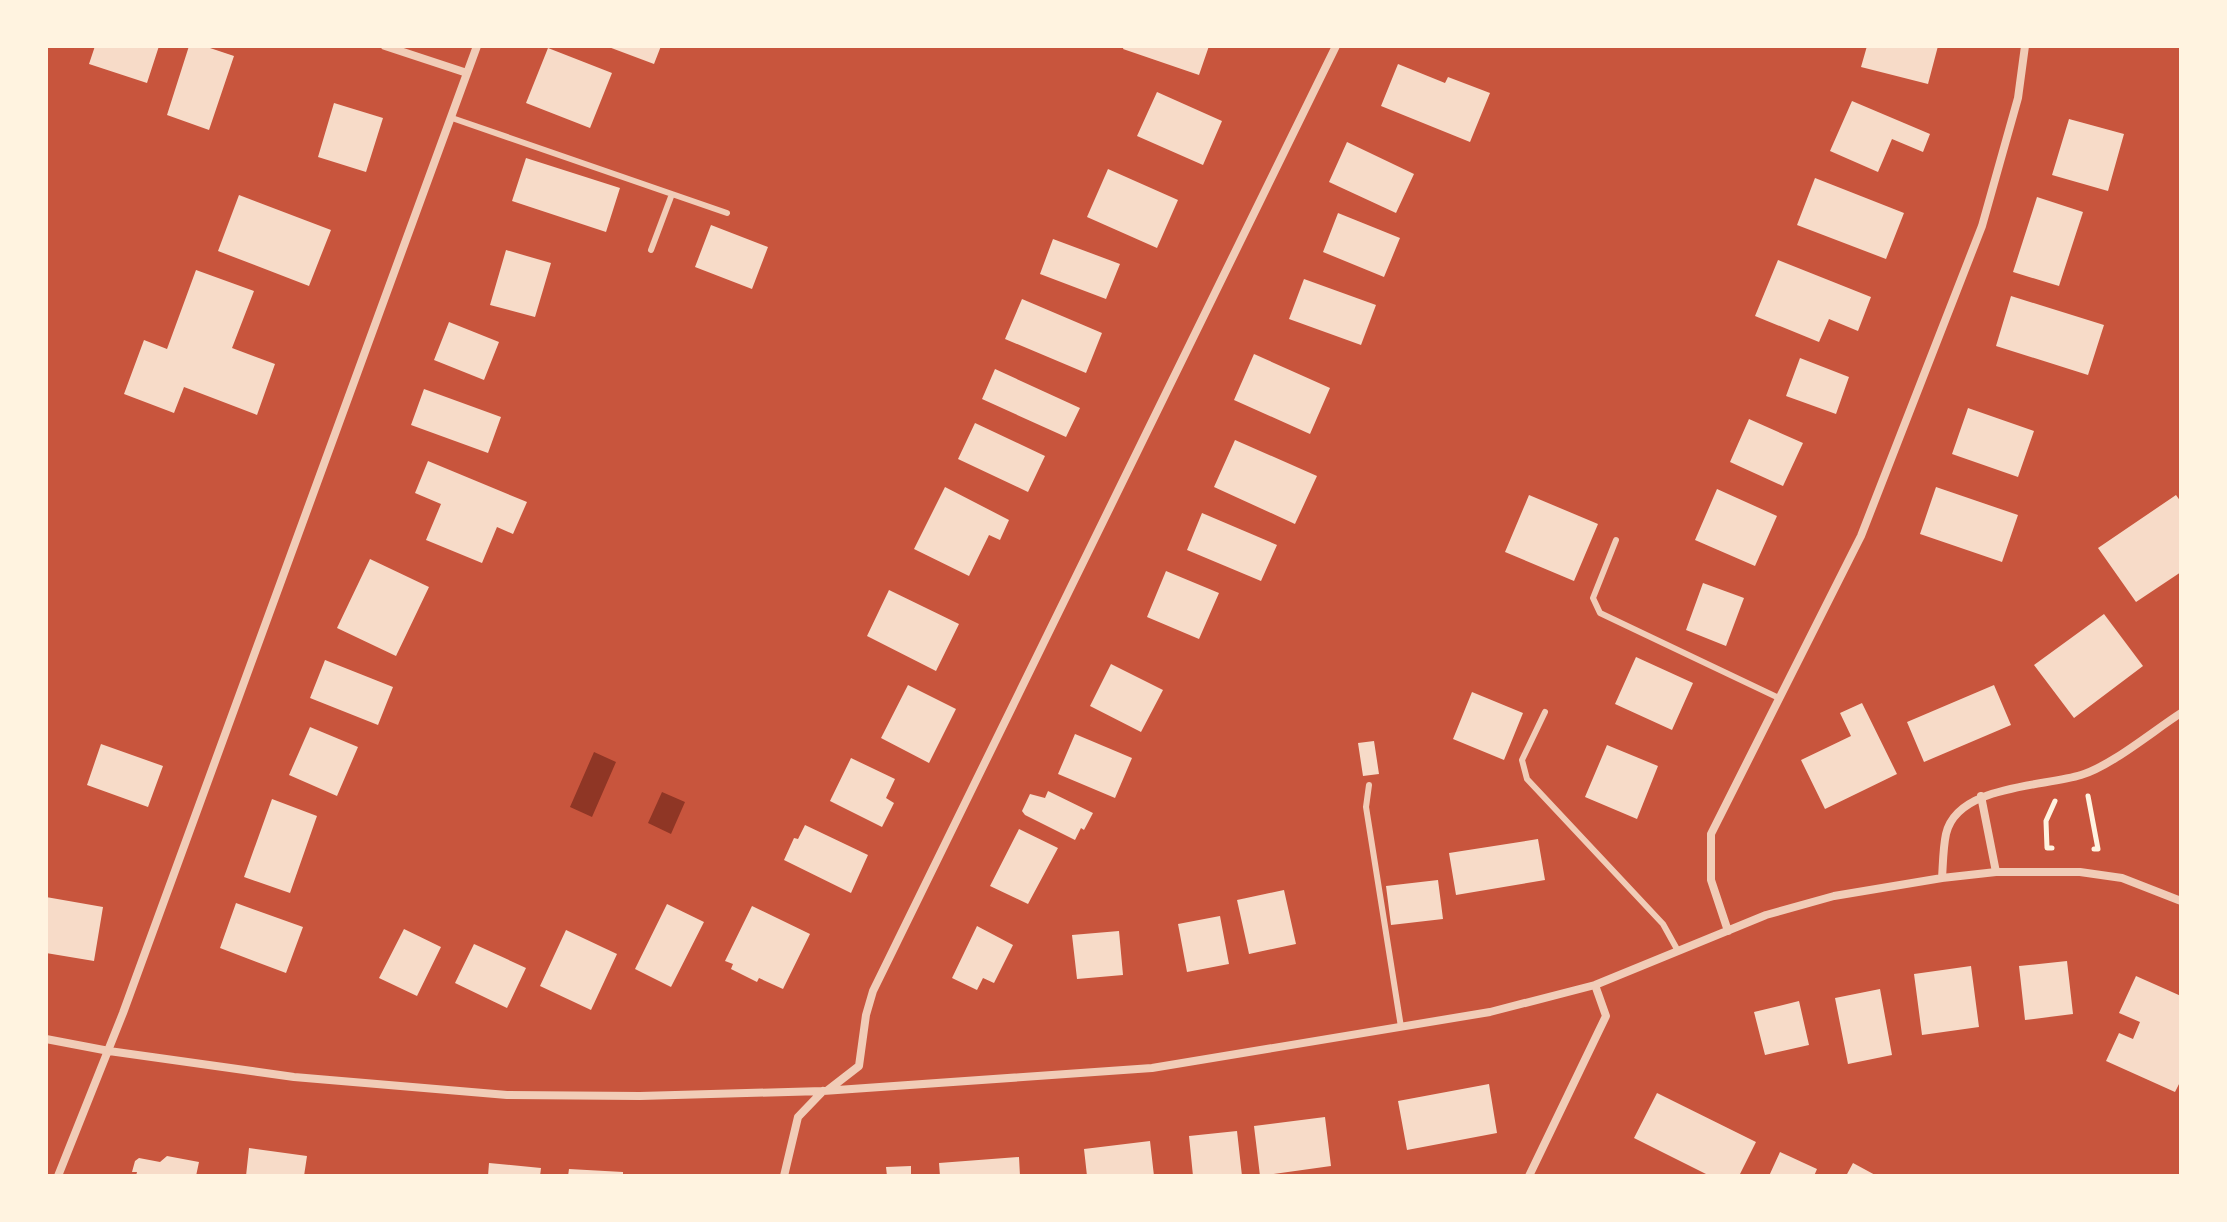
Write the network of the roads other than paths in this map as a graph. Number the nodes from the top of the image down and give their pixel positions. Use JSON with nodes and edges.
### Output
{"nodes":[{"id":1,"x":385,"y":46,"type":"edge"},
{"id":2,"x":477,"y":46,"type":"edge"},
{"id":3,"x":1336,"y":46,"type":"edge"},
{"id":4,"x":2025,"y":46,"type":"edge"},
{"id":5,"x":467,"y":73,"type":"junction"},
{"id":6,"x":452,"y":118,"type":"junction"},
{"id":7,"x":672,"y":194,"type":"junction"},
{"id":8,"x":727,"y":213,"type":"dead end"},
{"id":9,"x":651,"y":250,"type":"dead end"},
{"id":10,"x":1616,"y":540,"type":"dead end"},
{"id":11,"x":1779,"y":698,"type":"junction"},
{"id":12,"x":1545,"y":712,"type":"dead end"},
{"id":13,"x":2181,"y":713,"type":"edge"},
{"id":14,"x":1369,"y":785,"type":"dead end"},
{"id":15,"x":1981,"y":796,"type":"junction"},
{"id":16,"x":1996,"y":872,"type":"junction"},
{"id":17,"x":1942,"y":878,"type":"junction"},
{"id":18,"x":2181,"y":901,"type":"edge"},
{"id":19,"x":1728,"y":931,"type":"junction"},
{"id":20,"x":1678,"y":951,"type":"junction"},
{"id":21,"x":1595,"y":985,"type":"junction"},
{"id":22,"x":1401,"y":1027,"type":"junction"},
{"id":23,"x":46,"y":1039,"type":"edge"},
{"id":24,"x":109,"y":1051,"type":"junction"},
{"id":25,"x":825,"y":1091,"type":"junction"},
{"id":26,"x":58,"y":1176,"type":"edge"},
{"id":27,"x":784,"y":1176,"type":"edge"},
{"id":28,"x":1529,"y":1176,"type":"edge"}],
"edges":[{"from":1,"to":5,"type":"street"},
{"from":2,"to":5,"type":"street"},
{"from":3,"to":25,"type":"street"},
{"from":4,"to":11,"type":"street"},
{"from":5,"to":6,"type":"street"},
{"from":6,"to":7,"type":"lane"},
{"from":6,"to":24,"type":"street"},
{"from":7,"to":8,"type":"lane"},
{"from":7,"to":9,"type":"lane"},
{"from":10,"to":11,"type":"lane"},
{"from":11,"to":19,"type":"street"},
{"from":12,"to":20,"type":"lane"},
{"from":13,"to":15,"type":"street"},
{"from":14,"to":22,"type":"lane"},
{"from":15,"to":16,"type":"street"},
{"from":15,"to":17,"type":"street"},
{"from":16,"to":17,"type":"street"},
{"from":16,"to":18,"type":"street"},
{"from":17,"to":19,"type":"street"},
{"from":19,"to":20,"type":"street"},
{"from":20,"to":21,"type":"street"},
{"from":21,"to":22,"type":"street"},
{"from":21,"to":28,"type":"street"},
{"from":22,"to":25,"type":"street"},
{"from":23,"to":24,"type":"street"},
{"from":24,"to":25,"type":"street"},
{"from":24,"to":26,"type":"street"},
{"from":25,"to":27,"type":"street"}]}
